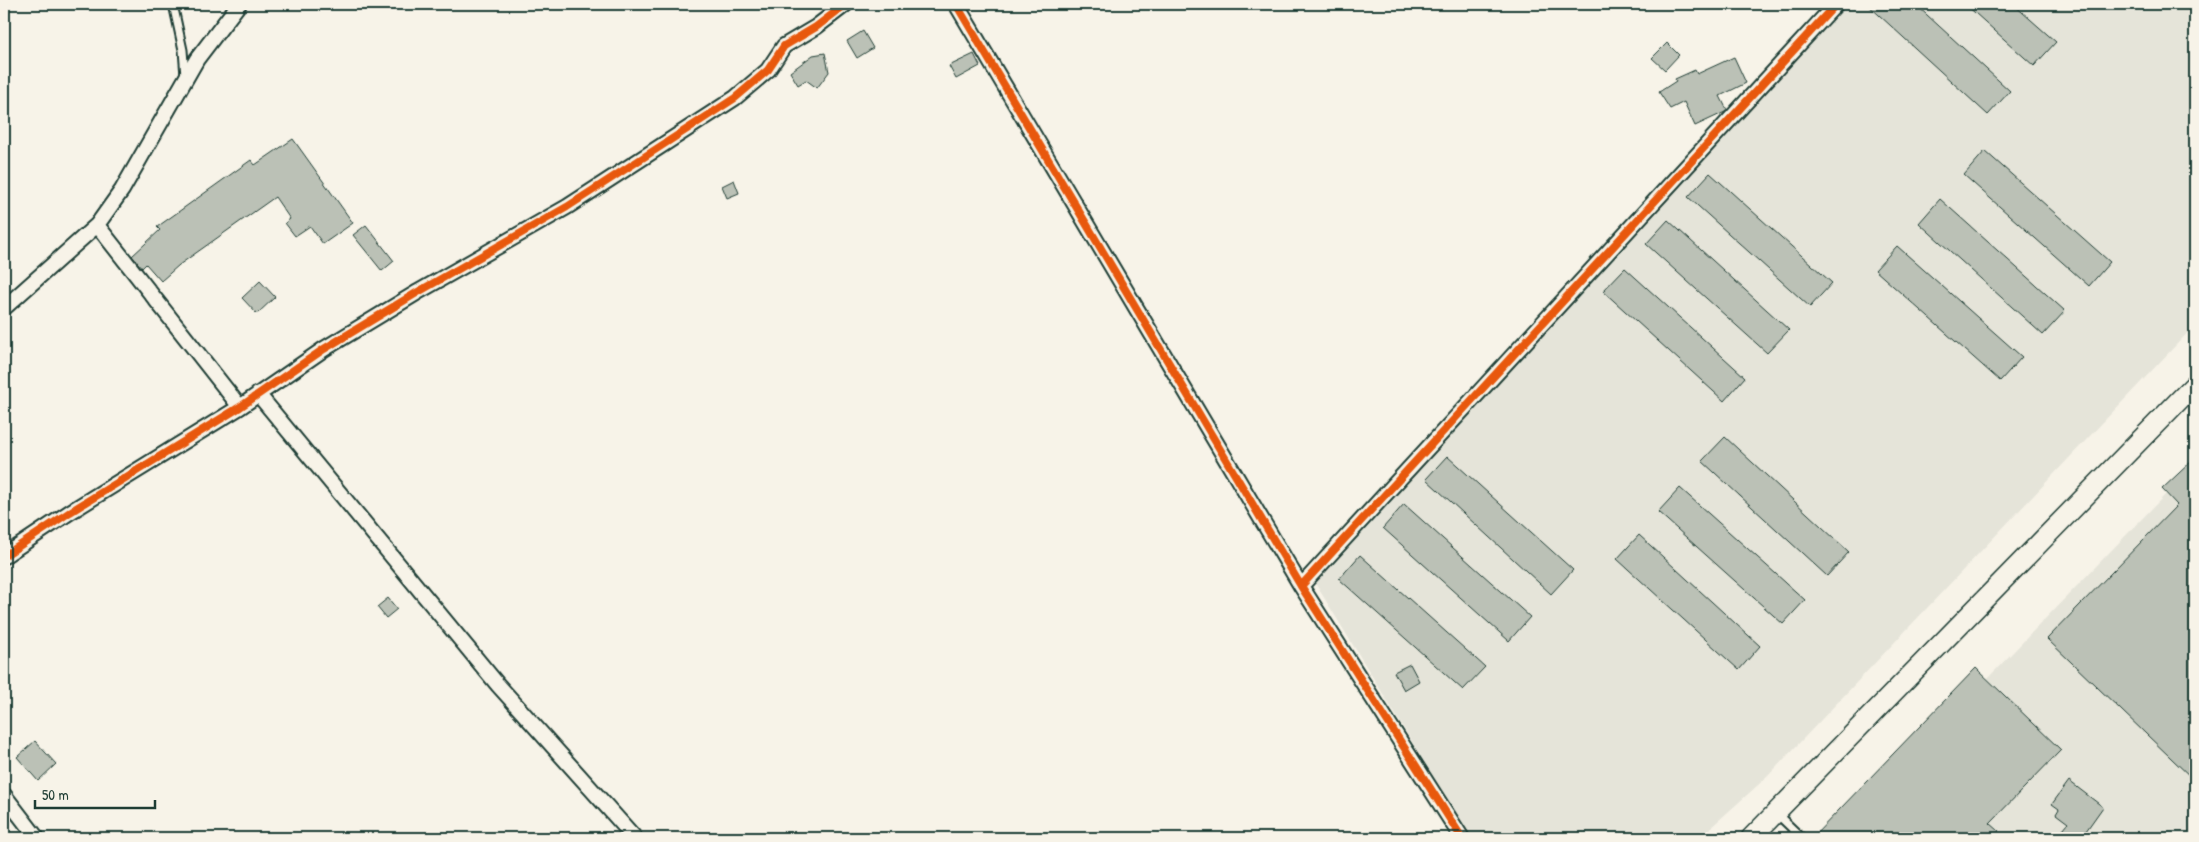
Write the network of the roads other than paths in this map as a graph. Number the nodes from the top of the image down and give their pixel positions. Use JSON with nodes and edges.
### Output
{"nodes":[{"id":1,"x":173,"y":4,"type":"edge"},
{"id":2,"x":239,"y":4,"type":"edge"},
{"id":3,"x":846,"y":4,"type":"edge"},
{"id":4,"x":956,"y":4,"type":"edge"},
{"id":5,"x":1836,"y":4,"type":"edge"},
{"id":6,"x":185,"y":81,"type":"junction"},
{"id":7,"x":97,"y":225,"type":"junction"},
{"id":8,"x":4,"y":308,"type":"edge"},
{"id":9,"x":2195,"y":384,"type":"edge"},
{"id":10,"x":258,"y":394,"type":"junction"},
{"id":11,"x":240,"y":406,"type":"junction"},
{"id":12,"x":4,"y":556,"type":"edge"},
{"id":13,"x":1301,"y":586,"type":"junction"},
{"id":14,"x":4,"y":796,"type":"edge"},
{"id":15,"x":1776,"y":813,"type":"junction"},
{"id":16,"x":37,"y":838,"type":"edge"},
{"id":17,"x":635,"y":838,"type":"edge"},
{"id":18,"x":1462,"y":838,"type":"edge"},
{"id":19,"x":1751,"y":838,"type":"edge"},
{"id":20,"x":1802,"y":838,"type":"edge"}],
"edges":[{"from":1,"to":6,"type":"lane"},
{"from":2,"to":6,"type":"street"},
{"from":3,"to":10,"type":"street"},
{"from":4,"to":13,"type":"street"},
{"from":5,"to":13,"type":"street"},
{"from":6,"to":7,"type":"street"},
{"from":7,"to":8,"type":"street"},
{"from":7,"to":11,"type":"street"},
{"from":9,"to":15,"type":"street"},
{"from":10,"to":11,"type":"street"},
{"from":10,"to":17,"type":"street"},
{"from":11,"to":12,"type":"street"},
{"from":13,"to":18,"type":"street"},
{"from":14,"to":16,"type":"street"},
{"from":15,"to":19,"type":"street"},
{"from":15,"to":20,"type":"lane"}]}
